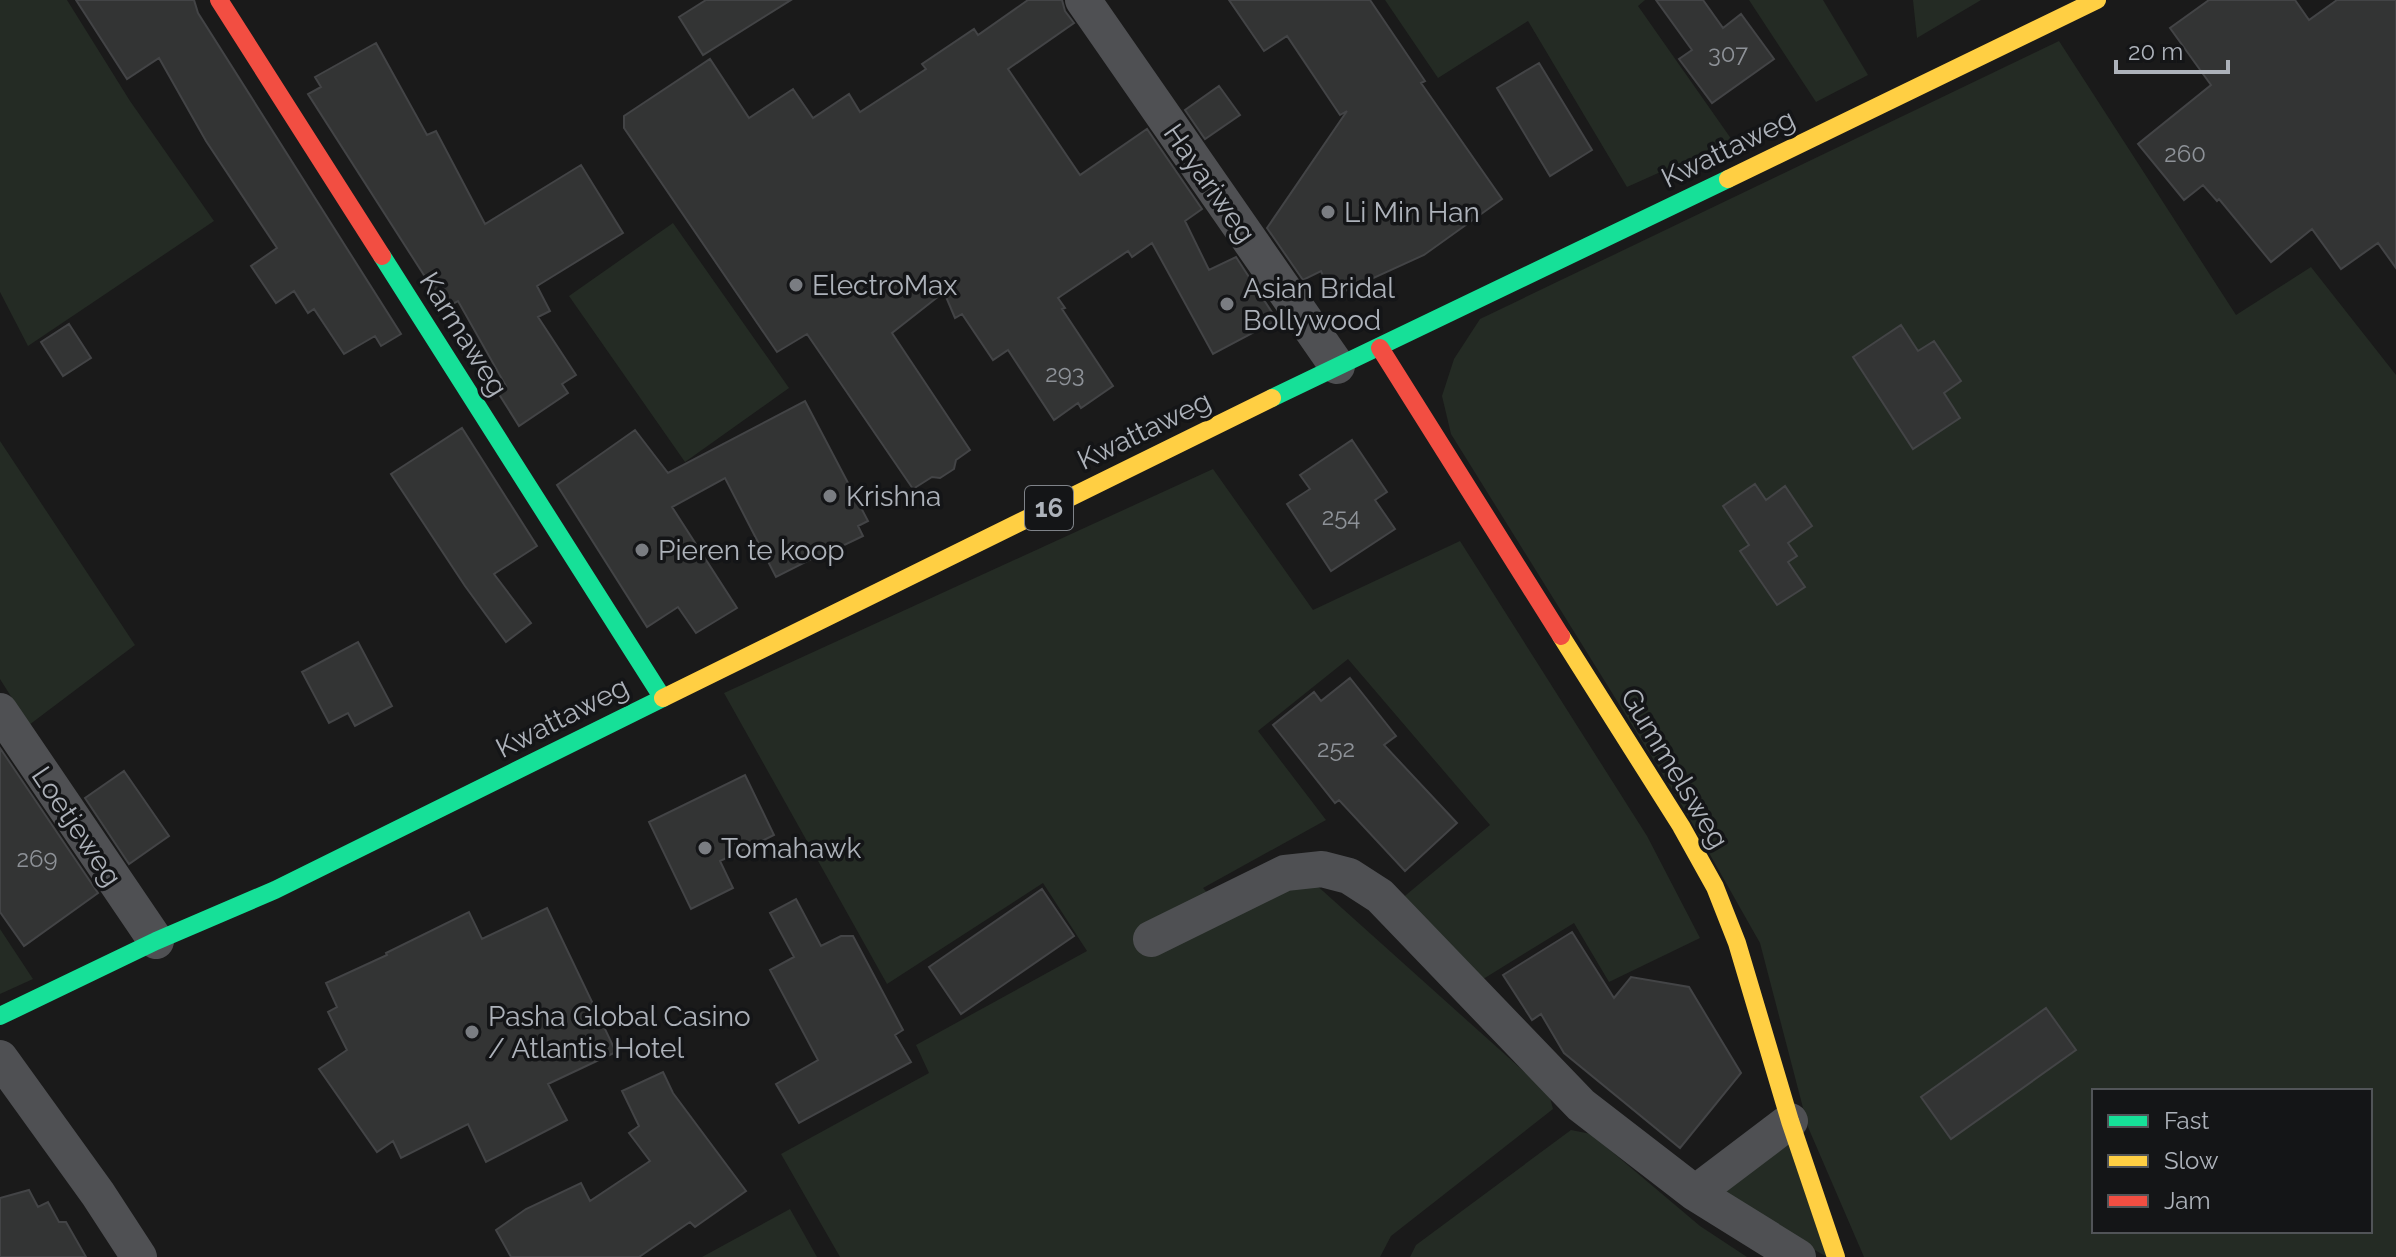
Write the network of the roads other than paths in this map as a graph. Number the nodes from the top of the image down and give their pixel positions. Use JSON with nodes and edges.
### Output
{"nodes":[{"id":1,"x":219,"y":0,"type":"edge"},
{"id":2,"x":1083,"y":0,"type":"edge"},
{"id":3,"x":2097,"y":0,"type":"edge"},
{"id":4,"x":1380,"y":348,"type":"junction"},
{"id":5,"x":1337,"y":366,"type":"junction"},
{"id":6,"x":662,"y":697,"type":"junction"},
{"id":7,"x":0,"y":711,"type":"edge"},
{"id":8,"x":1151,"y":939,"type":"dead end"},
{"id":9,"x":156,"y":941,"type":"junction"},
{"id":10,"x":0,"y":1016,"type":"edge"},
{"id":11,"x":0,"y":1058,"type":"edge"},
{"id":12,"x":1790,"y":1121,"type":"junction"},
{"id":13,"x":1695,"y":1193,"type":"junction"},
{"id":14,"x":139,"y":1257,"type":"edge"},
{"id":15,"x":1798,"y":1257,"type":"edge"},
{"id":16,"x":1836,"y":1257,"type":"edge"}],
"edges":[{"from":1,"to":6,"type":"main road","name":"Karmaweg"},
{"from":2,"to":5,"type":"street","name":"Hayariweg"},
{"from":3,"to":4,"type":"main road","name":"Kwattaweg","number":"16"},
{"from":4,"to":5,"type":"main road","name":"Kwattaweg","number":"16"},
{"from":4,"to":12,"type":"main road","name":"Gummelsweg"},
{"from":5,"to":6,"type":"main road","name":"Kwattaweg","number":"16"},
{"from":6,"to":9,"type":"main road","name":"Kwattaweg","number":"16"},
{"from":7,"to":9,"type":"street","name":"Loetjeweg"},
{"from":8,"to":13,"type":"street"},
{"from":9,"to":10,"type":"main road","name":"Kwattaweg","number":"16"},
{"from":11,"to":14,"type":"street"},
{"from":12,"to":13,"type":"street"},
{"from":12,"to":16,"type":"main road","name":"Gummelsweg"},
{"from":13,"to":15,"type":"street"}]}
